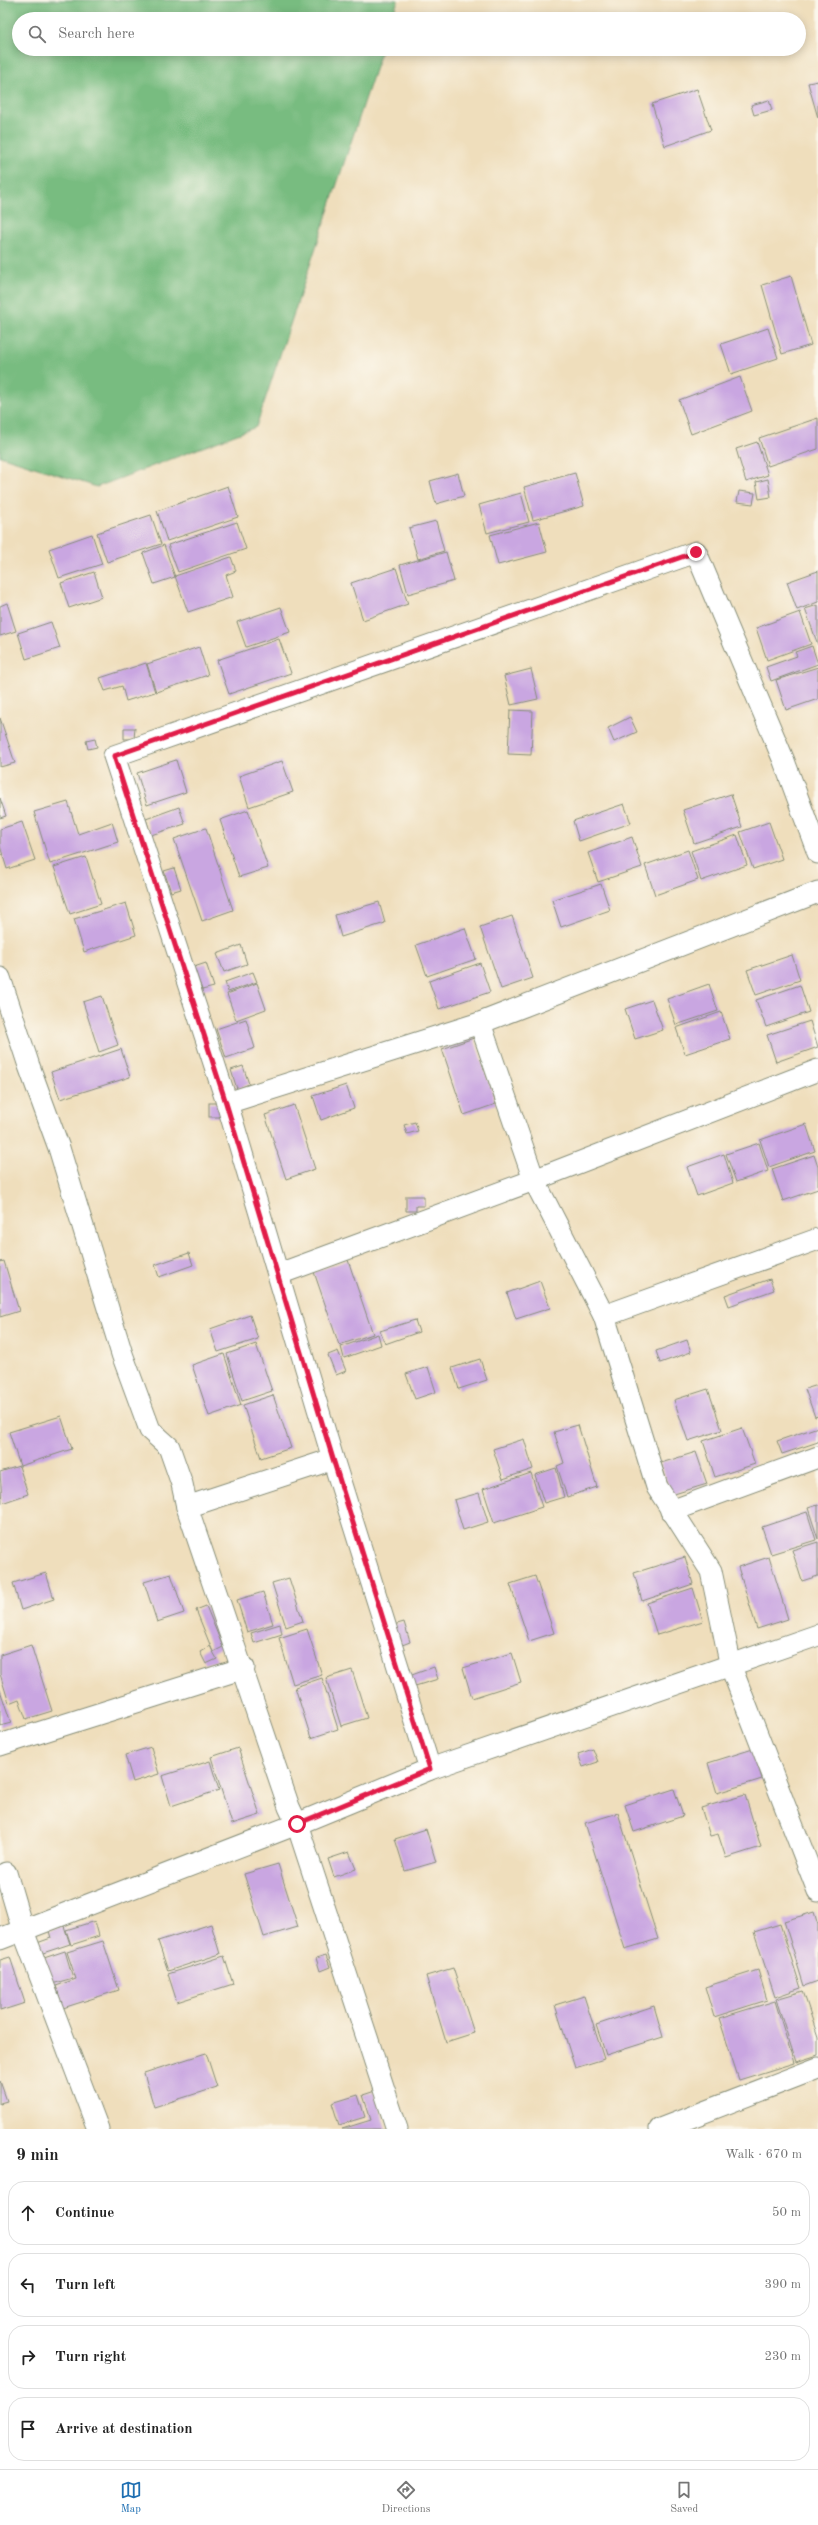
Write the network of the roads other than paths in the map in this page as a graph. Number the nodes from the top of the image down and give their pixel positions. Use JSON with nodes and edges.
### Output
{"nodes":[{"id":1,"x":818,"y":853,"type":"edge"},
{"id":2,"x":818,"y":892,"type":"edge"},
{"id":3,"x":0,"y":978,"type":"edge"},
{"id":4,"x":480,"y":1023,"type":"junction"},
{"id":5,"x":818,"y":1070,"type":"edge"},
{"id":6,"x":226,"y":1103,"type":"junction"},
{"id":7,"x":534,"y":1180,"type":"junction"},
{"id":8,"x":818,"y":1239,"type":"edge"},
{"id":9,"x":279,"y":1274,"type":"junction"},
{"id":10,"x":604,"y":1316,"type":"junction"},
{"id":11,"x":818,"y":1457,"type":"edge"},
{"id":12,"x":333,"y":1459,"type":"junction"},
{"id":13,"x":187,"y":1507,"type":"junction"},
{"id":14,"x":671,"y":1511,"type":"junction"},
{"id":15,"x":818,"y":1635,"type":"edge"},
{"id":16,"x":730,"y":1667,"type":"junction"},
{"id":17,"x":244,"y":1668,"type":"junction"},
{"id":18,"x":0,"y":1745,"type":"edge"},
{"id":19,"x":430,"y":1769,"type":"junction"},
{"id":20,"x":297,"y":1824,"type":"junction"},
{"id":21,"x":6,"y":1873,"type":"dead end"},
{"id":22,"x":818,"y":1891,"type":"edge"},
{"id":23,"x":23,"y":1931,"type":"junction"},
{"id":24,"x":0,"y":1939,"type":"edge"},
{"id":25,"x":818,"y":2068,"type":"edge"},
{"id":26,"x":98,"y":2129,"type":"edge"},
{"id":27,"x":397,"y":2129,"type":"edge"},
{"id":28,"x":660,"y":2129,"type":"edge"}],
"edges":[{"from":1,"to":6,"type":"street"},
{"from":2,"to":4,"type":"street"},
{"from":3,"to":13,"type":"street"},
{"from":4,"to":6,"type":"street"},
{"from":4,"to":7,"type":"street"},
{"from":5,"to":7,"type":"street"},
{"from":6,"to":9,"type":"street"},
{"from":7,"to":9,"type":"street"},
{"from":7,"to":10,"type":"street"},
{"from":8,"to":10,"type":"street"},
{"from":9,"to":12,"type":"street"},
{"from":10,"to":14,"type":"street"},
{"from":11,"to":14,"type":"street"},
{"from":12,"to":13,"type":"street"},
{"from":12,"to":19,"type":"street"},
{"from":13,"to":17,"type":"street"},
{"from":14,"to":16,"type":"street"},
{"from":15,"to":16,"type":"street"},
{"from":16,"to":19,"type":"street"},
{"from":16,"to":22,"type":"street"},
{"from":17,"to":18,"type":"street"},
{"from":17,"to":20,"type":"street"},
{"from":19,"to":20,"type":"street"},
{"from":20,"to":23,"type":"street"},
{"from":20,"to":27,"type":"street"},
{"from":21,"to":23,"type":"street"},
{"from":23,"to":24,"type":"street"},
{"from":23,"to":26,"type":"street"},
{"from":25,"to":28,"type":"street"}]}
